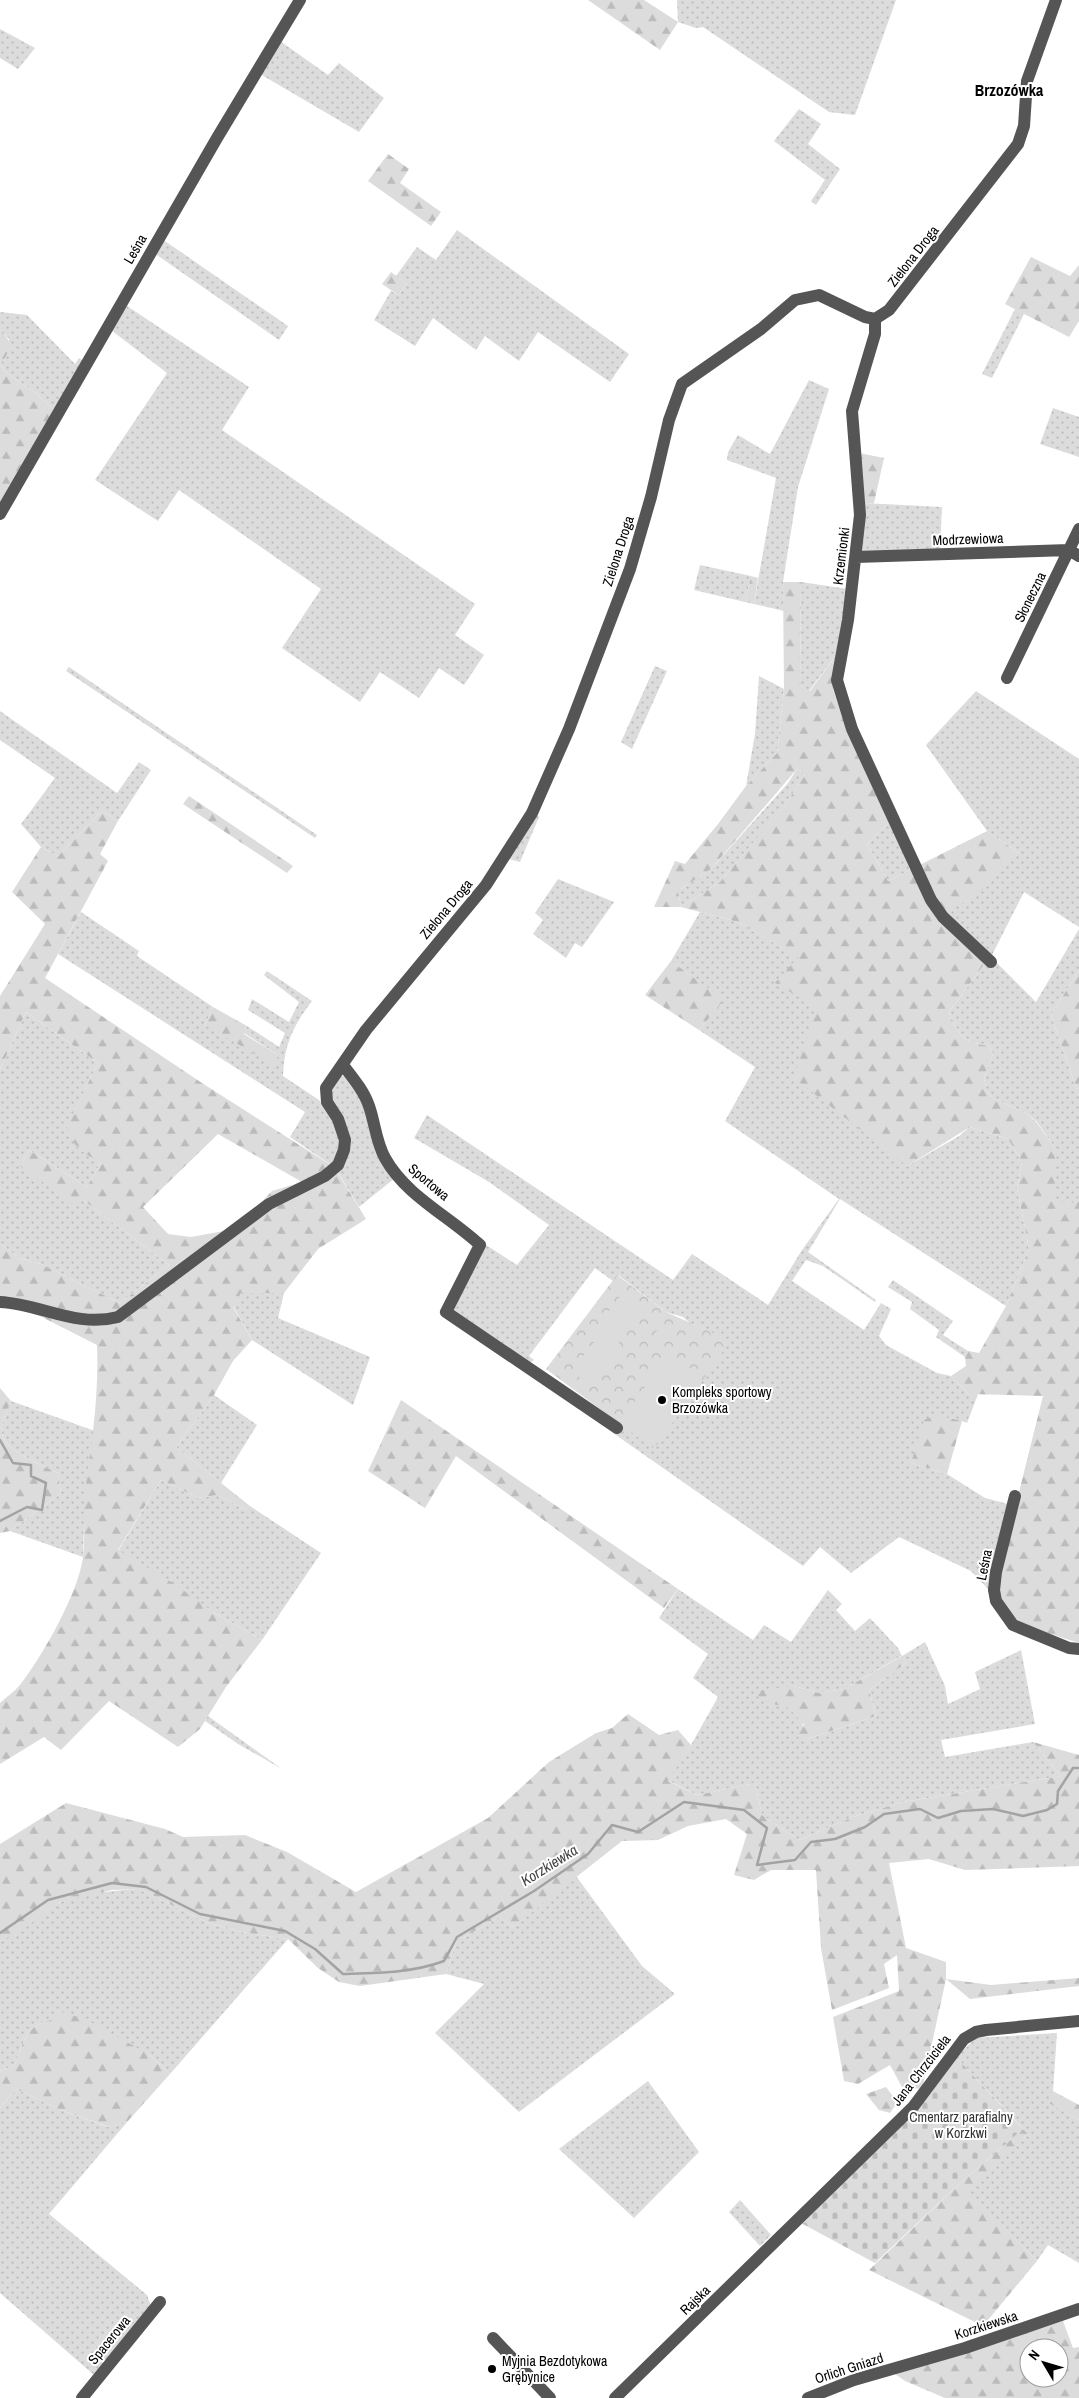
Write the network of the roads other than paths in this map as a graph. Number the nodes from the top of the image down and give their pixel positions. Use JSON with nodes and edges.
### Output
{"nodes":[{"id":1,"x":300,"y":0,"type":"edge"},
{"id":2,"x":1056,"y":0,"type":"edge"},
{"id":3,"x":875,"y":319,"type":"junction"},
{"id":4,"x":0,"y":514,"type":"edge"},
{"id":5,"x":1079,"y":528,"type":"edge"},
{"id":6,"x":1074,"y":553,"type":"edge"},
{"id":7,"x":856,"y":557,"type":"junction"},
{"id":8,"x":1007,"y":678,"type":"dead end"},
{"id":9,"x":991,"y":962,"type":"dead end"},
{"id":10,"x":343,"y":1065,"type":"junction"},
{"id":11,"x":0,"y":1302,"type":"edge"},
{"id":12,"x":617,"y":1428,"type":"dead end"},
{"id":13,"x":1015,"y":1496,"type":"dead end"},
{"id":14,"x":1079,"y":1649,"type":"edge"},
{"id":15,"x":1079,"y":2021,"type":"edge"},
{"id":16,"x":795,"y":2222,"type":"joint"},
{"id":17,"x":160,"y":2302,"type":"dead end"},
{"id":18,"x":1079,"y":2310,"type":"edge"},
{"id":19,"x":494,"y":2338,"type":"dead end"},
{"id":20,"x":901,"y":2367,"type":"joint"},
{"id":21,"x":82,"y":2398,"type":"edge"},
{"id":22,"x":550,"y":2398,"type":"edge"},
{"id":23,"x":616,"y":2398,"type":"edge"},
{"id":24,"x":808,"y":2398,"type":"edge"}],
"edges":[{"from":1,"to":4,"type":"street","name":"Leśna"},
{"from":2,"to":3,"type":"street","name":"Zielona Droga"},
{"from":3,"to":7,"type":"street","name":"Krzemionki"},
{"from":3,"to":10,"type":"street","name":"Zielona Droga"},
{"from":5,"to":6,"type":"street","name":"Słoneczna"},
{"from":6,"to":7,"type":"street","name":"Modrzewiowa"},
{"from":6,"to":8,"type":"street","name":"Słoneczna"},
{"from":7,"to":9,"type":"street","name":"Krzemionki"},
{"from":10,"to":11,"type":"street","name":"Zielona Droga"},
{"from":10,"to":12,"type":"street","name":"Sportowa"},
{"from":13,"to":14,"type":"street","name":"Leśna"},
{"from":15,"to":16,"type":"street","name":"Jana Chrzciciela"},
{"from":16,"to":23,"type":"street","name":"Rajska"},
{"from":17,"to":21,"type":"street","name":"Spacerowa"},
{"from":18,"to":20,"type":"street","name":"Korzkiewska"},
{"from":19,"to":22,"type":"street"},
{"from":20,"to":24,"type":"street","name":"Orlich Gniazd"}]}
